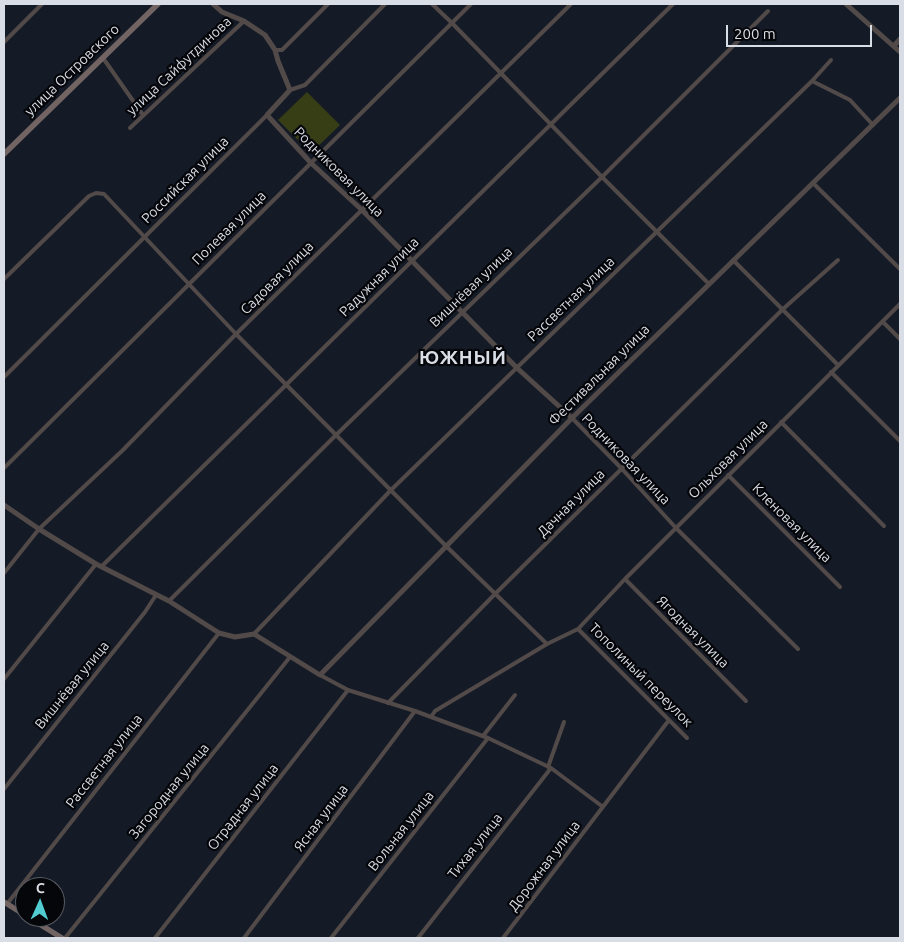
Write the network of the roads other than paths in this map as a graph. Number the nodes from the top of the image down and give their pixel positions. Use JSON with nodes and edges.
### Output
{"nodes":[{"id":1,"x":42,"y":4,"type":"edge"},
{"id":2,"x":158,"y":4,"type":"edge"},
{"id":3,"x":213,"y":4,"type":"edge"},
{"id":4,"x":328,"y":4,"type":"edge"},
{"id":5,"x":385,"y":4,"type":"edge"},
{"id":6,"x":432,"y":4,"type":"edge"},
{"id":7,"x":472,"y":4,"type":"edge"},
{"id":8,"x":571,"y":4,"type":"edge"},
{"id":9,"x":673,"y":4,"type":"edge"},
{"id":10,"x":846,"y":4,"type":"edge"},
{"id":11,"x":768,"y":11,"type":"dead end"},
{"id":12,"x":244,"y":21,"type":"junction"},
{"id":13,"x":452,"y":23,"type":"junction"},
{"id":14,"x":900,"y":38,"type":"edge"},
{"id":15,"x":4,"y":42,"type":"edge"},
{"id":16,"x":894,"y":46,"type":"junction"},
{"id":17,"x":275,"y":50,"type":"junction"},
{"id":18,"x":900,"y":52,"type":"edge"},
{"id":19,"x":103,"y":58,"type":"junction"},
{"id":20,"x":831,"y":60,"type":"dead end"},
{"id":21,"x":502,"y":73,"type":"junction"},
{"id":22,"x":812,"y":81,"type":"junction"},
{"id":23,"x":290,"y":90,"type":"junction"},
{"id":24,"x":900,"y":98,"type":"edge"},
{"id":25,"x":143,"y":115,"type":"junction"},
{"id":26,"x":267,"y":115,"type":"junction"},
{"id":27,"x":550,"y":124,"type":"junction"},
{"id":28,"x":873,"y":125,"type":"junction"},
{"id":29,"x":130,"y":128,"type":"dead end"},
{"id":30,"x":4,"y":154,"type":"edge"},
{"id":31,"x":311,"y":163,"type":"junction"},
{"id":32,"x":602,"y":177,"type":"junction"},
{"id":33,"x":813,"y":183,"type":"junction"},
{"id":34,"x":362,"y":210,"type":"junction"},
{"id":35,"x":656,"y":232,"type":"junction"},
{"id":36,"x":144,"y":237,"type":"junction"},
{"id":37,"x":733,"y":260,"type":"junction"},
{"id":38,"x":838,"y":260,"type":"dead end"},
{"id":39,"x":412,"y":262,"type":"junction"},
{"id":40,"x":900,"y":269,"type":"edge"},
{"id":41,"x":4,"y":279,"type":"edge"},
{"id":42,"x":708,"y":283,"type":"junction"},
{"id":43,"x":188,"y":284,"type":"junction"},
{"id":44,"x":900,"y":304,"type":"edge"},
{"id":45,"x":783,"y":309,"type":"junction"},
{"id":46,"x":462,"y":311,"type":"junction"},
{"id":47,"x":882,"y":322,"type":"junction"},
{"id":48,"x":236,"y":334,"type":"junction"},
{"id":49,"x":900,"y":339,"type":"edge"},
{"id":50,"x":838,"y":365,"type":"junction"},
{"id":51,"x":517,"y":368,"type":"junction"},
{"id":52,"x":831,"y":372,"type":"junction"},
{"id":53,"x":4,"y":377,"type":"edge"},
{"id":54,"x":286,"y":384,"type":"junction"},
{"id":55,"x":572,"y":418,"type":"junction"},
{"id":56,"x":781,"y":422,"type":"junction"},
{"id":57,"x":336,"y":435,"type":"junction"},
{"id":58,"x":900,"y":441,"type":"edge"},
{"id":59,"x":4,"y":468,"type":"edge"},
{"id":60,"x":622,"y":469,"type":"junction"},
{"id":61,"x":728,"y":475,"type":"junction"},
{"id":62,"x":392,"y":490,"type":"junction"},
{"id":63,"x":4,"y":506,"type":"edge"},
{"id":64,"x":884,"y":526,"type":"dead end"},
{"id":65,"x":676,"y":528,"type":"junction"},
{"id":66,"x":39,"y":529,"type":"junction"},
{"id":67,"x":447,"y":547,"type":"junction"},
{"id":68,"x":99,"y":565,"type":"junction"},
{"id":69,"x":4,"y":573,"type":"edge"},
{"id":70,"x":625,"y":579,"type":"junction"},
{"id":71,"x":840,"y":587,"type":"dead end"},
{"id":72,"x":495,"y":594,"type":"junction"},
{"id":73,"x":156,"y":595,"type":"junction"},
{"id":74,"x":169,"y":601,"type":"junction"},
{"id":75,"x":578,"y":629,"type":"junction"},
{"id":76,"x":219,"y":633,"type":"junction"},
{"id":77,"x":254,"y":634,"type":"junction"},
{"id":78,"x":547,"y":644,"type":"junction"},
{"id":79,"x":798,"y":649,"type":"dead end"},
{"id":80,"x":290,"y":657,"type":"junction"},
{"id":81,"x":320,"y":675,"type":"junction"},
{"id":82,"x":4,"y":679,"type":"edge"},
{"id":83,"x":348,"y":690,"type":"junction"},
{"id":84,"x":515,"y":695,"type":"dead end"},
{"id":85,"x":746,"y":701,"type":"dead end"},
{"id":86,"x":388,"y":703,"type":"junction"},
{"id":87,"x":415,"y":711,"type":"junction"},
{"id":88,"x":431,"y":717,"type":"junction"},
{"id":89,"x":669,"y":720,"type":"junction"},
{"id":90,"x":564,"y":722,"type":"dead end"},
{"id":91,"x":483,"y":736,"type":"junction"},
{"id":92,"x":488,"y":738,"type":"junction"},
{"id":93,"x":687,"y":738,"type":"dead end"},
{"id":94,"x":549,"y":768,"type":"junction"},
{"id":95,"x":4,"y":789,"type":"edge"},
{"id":96,"x":603,"y":807,"type":"junction"},
{"id":97,"x":5,"y":903,"type":"edge"},
{"id":98,"x":44,"y":927,"type":"edge"},
{"id":99,"x":63,"y":938,"type":"edge"},
{"id":100,"x":155,"y":938,"type":"edge"},
{"id":101,"x":244,"y":938,"type":"edge"},
{"id":102,"x":331,"y":938,"type":"edge"},
{"id":103,"x":418,"y":938,"type":"edge"},
{"id":104,"x":503,"y":938,"type":"edge"}],
"edges":[{"from":1,"to":15,"type":"street"},
{"from":2,"to":19,"type":"main road","name":"улица Островского"},
{"from":3,"to":12,"type":"street"},
{"from":4,"to":17,"type":"street"},
{"from":5,"to":23,"type":"street","name":"Российская улица"},
{"from":6,"to":13,"type":"street"},
{"from":7,"to":13,"type":"street","name":"Полевая улица"},
{"from":8,"to":21,"type":"street","name":"Садовая улица"},
{"from":9,"to":27,"type":"street","name":"Радужная улица"},
{"from":10,"to":16,"type":"street"},
{"from":11,"to":32,"type":"street","name":"Вишнёвая улица"},
{"from":12,"to":17,"type":"street"},
{"from":12,"to":25,"type":"street","name":"улица Сайфутдинова"},
{"from":13,"to":21,"type":"street"},
{"from":13,"to":31,"type":"street","name":"Полевая улица"},
{"from":14,"to":16,"type":"street"},
{"from":16,"to":18,"type":"street"},
{"from":17,"to":23,"type":"street"},
{"from":19,"to":25,"type":"street"},
{"from":19,"to":30,"type":"main road","name":"улица Островского"},
{"from":20,"to":22,"type":"street","name":"Рассветная улица"},
{"from":21,"to":27,"type":"street"},
{"from":21,"to":34,"type":"street","name":"Садовая улица"},
{"from":22,"to":28,"type":"street"},
{"from":22,"to":35,"type":"street","name":"Рассветная улица"},
{"from":23,"to":26,"type":"street","name":"Российская улица"},
{"from":24,"to":28,"type":"street","name":"Фестивальная улица"},
{"from":25,"to":29,"type":"street","name":"улица Сайфутдинова"},
{"from":26,"to":31,"type":"street","name":"Родниковая улица"},
{"from":26,"to":36,"type":"street","name":"Российская улица"},
{"from":27,"to":32,"type":"street"},
{"from":27,"to":39,"type":"street","name":"Радужная улица"},
{"from":28,"to":33,"type":"street","name":"Фестивальная улица"},
{"from":31,"to":34,"type":"street","name":"Родниковая улица"},
{"from":31,"to":43,"type":"street","name":"Полевая улица"},
{"from":32,"to":35,"type":"street"},
{"from":32,"to":46,"type":"street","name":"Вишнёвая улица"},
{"from":33,"to":37,"type":"street","name":"Фестивальная улица"},
{"from":33,"to":40,"type":"street"},
{"from":34,"to":39,"type":"street","name":"Родниковая улица"},
{"from":34,"to":48,"type":"street","name":"Садовая улица"},
{"from":35,"to":42,"type":"street"},
{"from":35,"to":51,"type":"street","name":"Рассветная улица"},
{"from":36,"to":41,"type":"street"},
{"from":36,"to":43,"type":"street"},
{"from":36,"to":53,"type":"street","name":"Российская улица"},
{"from":37,"to":42,"type":"street","name":"Фестивальная улица"},
{"from":37,"to":45,"type":"street"},
{"from":38,"to":45,"type":"street","name":"Дачная улица"},
{"from":39,"to":46,"type":"street","name":"Родниковая улица"},
{"from":39,"to":54,"type":"street","name":"Радужная улица"},
{"from":42,"to":55,"type":"street","name":"Фестивальная улица"},
{"from":43,"to":48,"type":"street"},
{"from":43,"to":59,"type":"street","name":"Полевая улица"},
{"from":44,"to":47,"type":"street","name":"Ольховая улица"},
{"from":45,"to":50,"type":"street"},
{"from":45,"to":60,"type":"street","name":"Дачная улица"},
{"from":46,"to":51,"type":"street","name":"Родниковая улица"},
{"from":46,"to":57,"type":"street","name":"Вишнёвая улица"},
{"from":47,"to":49,"type":"street"},
{"from":47,"to":50,"type":"street","name":"Ольховая улица"},
{"from":48,"to":54,"type":"street"},
{"from":48,"to":66,"type":"street","name":"Садовая улица"},
{"from":50,"to":52,"type":"street","name":"Ольховая улица"},
{"from":51,"to":55,"type":"street","name":"Родниковая улица"},
{"from":51,"to":62,"type":"street","name":"Рассветная улица"},
{"from":52,"to":56,"type":"street","name":"Ольховая улица"},
{"from":52,"to":58,"type":"street"},
{"from":54,"to":57,"type":"street"},
{"from":54,"to":68,"type":"street","name":"Радужная улица"},
{"from":55,"to":60,"type":"street","name":"Родниковая улица"},
{"from":55,"to":67,"type":"street","name":"Фестивальная улица"},
{"from":56,"to":61,"type":"street","name":"Ольховая улица"},
{"from":56,"to":64,"type":"street"},
{"from":57,"to":62,"type":"street"},
{"from":57,"to":74,"type":"street","name":"Вишнёвая улица"},
{"from":60,"to":65,"type":"street","name":"Родниковая улица"},
{"from":60,"to":72,"type":"street","name":"Дачная улица"},
{"from":61,"to":65,"type":"street","name":"Ольховая улица"},
{"from":61,"to":71,"type":"street","name":"Кленовая улица"},
{"from":62,"to":67,"type":"street"},
{"from":62,"to":77,"type":"street","name":"Рассветная улица"},
{"from":63,"to":66,"type":"street"},
{"from":65,"to":70,"type":"street","name":"Ольховая улица"},
{"from":65,"to":79,"type":"street","name":"Родниковая улица"},
{"from":66,"to":68,"type":"street"},
{"from":66,"to":69,"type":"street","name":"Садовая улица"},
{"from":67,"to":72,"type":"street"},
{"from":67,"to":81,"type":"street","name":"Фестивальная улица"},
{"from":68,"to":73,"type":"street"},
{"from":68,"to":82,"type":"street","name":"Радужная улица"},
{"from":70,"to":75,"type":"street","name":"Ольховая улица"},
{"from":70,"to":85,"type":"street","name":"Ягодная улица"},
{"from":72,"to":78,"type":"street"},
{"from":72,"to":86,"type":"street","name":"Дачная улица"},
{"from":73,"to":74,"type":"street"},
{"from":73,"to":95,"type":"street","name":"Вишнёвая улица"},
{"from":74,"to":76,"type":"street"},
{"from":75,"to":78,"type":"street","name":"Ольховая улица"},
{"from":75,"to":89,"type":"street","name":"Тополиный переулок"},
{"from":76,"to":77,"type":"street"},
{"from":76,"to":97,"type":"street","name":"Рассветная улица"},
{"from":77,"to":80,"type":"street"},
{"from":78,"to":88,"type":"street","name":"Ольховая улица"},
{"from":80,"to":81,"type":"street"},
{"from":80,"to":99,"type":"street","name":"Загородная улица"},
{"from":81,"to":83,"type":"street"},
{"from":83,"to":86,"type":"street"},
{"from":83,"to":100,"type":"street","name":"Отрадная улица"},
{"from":84,"to":91,"type":"street"},
{"from":86,"to":87,"type":"street"},
{"from":87,"to":88,"type":"street"},
{"from":87,"to":101,"type":"street","name":"Ясная улица"},
{"from":88,"to":91,"type":"street"},
{"from":89,"to":93,"type":"street","name":"Тополиный переулок"},
{"from":89,"to":96,"type":"street","name":"Дорожная улица"},
{"from":90,"to":94,"type":"street","name":"Тихая улица"},
{"from":91,"to":92,"type":"street"},
{"from":92,"to":94,"type":"street"},
{"from":92,"to":102,"type":"street","name":"Вольная улица"},
{"from":94,"to":96,"type":"street"},
{"from":94,"to":103,"type":"street","name":"Тихая улица"},
{"from":96,"to":104,"type":"street","name":"Дорожная улица"},
{"from":98,"to":99,"type":"main road"}]}
